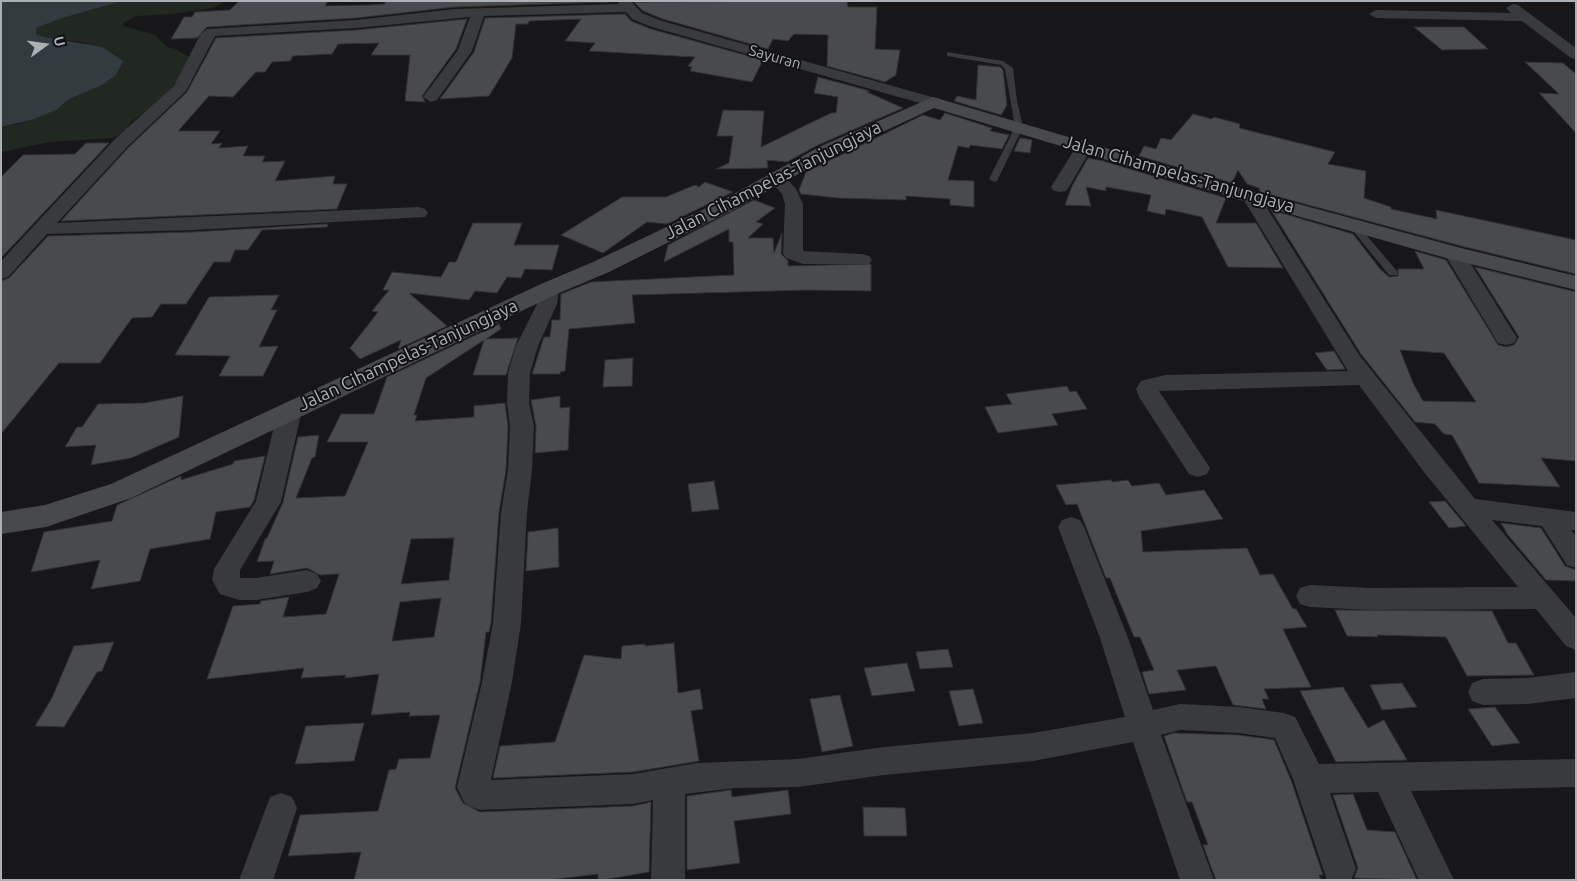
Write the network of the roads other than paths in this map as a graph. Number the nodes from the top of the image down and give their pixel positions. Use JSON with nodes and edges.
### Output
{"nodes":[{"id":1,"x":1504,"y":1,"type":"edge"},
{"id":2,"x":625,"y":5,"type":"edge"},
{"id":3,"x":457,"y":7,"type":"edge"},
{"id":4,"x":478,"y":12,"type":"junction"},
{"id":5,"x":1376,"y":14,"type":"dead end"},
{"id":6,"x":1525,"y":17,"type":"junction"},
{"id":7,"x":1552,"y":19,"type":"dead end"},
{"id":8,"x":1565,"y":29,"type":"dead end"},
{"id":9,"x":950,"y":54,"type":"dead end"},
{"id":10,"x":1576,"y":55,"type":"edge"},
{"id":11,"x":431,"y":97,"type":"dead end"},
{"id":12,"x":934,"y":102,"type":"junction"},
{"id":13,"x":1019,"y":127,"type":"junction"},
{"id":14,"x":1084,"y":147,"type":"junction"},
{"id":15,"x":777,"y":178,"type":"junction"},
{"id":16,"x":994,"y":179,"type":"dead end"},
{"id":17,"x":1060,"y":186,"type":"dead end"},
{"id":18,"x":1251,"y":197,"type":"junction"},
{"id":19,"x":419,"y":213,"type":"dead end"},
{"id":20,"x":1352,"y":224,"type":"junction"},
{"id":21,"x":42,"y":229,"type":"junction"},
{"id":22,"x":1454,"y":253,"type":"junction"},
{"id":23,"x":862,"y":260,"type":"dead end"},
{"id":24,"x":1393,"y":272,"type":"dead end"},
{"id":25,"x":1,"y":273,"type":"edge"},
{"id":26,"x":1576,"y":283,"type":"edge"},
{"id":27,"x":549,"y":289,"type":"junction"},
{"id":28,"x":1506,"y":338,"type":"dead end"},
{"id":29,"x":1365,"y":378,"type":"junction"},
{"id":30,"x":290,"y":410,"type":"junction"},
{"id":31,"x":1198,"y":468,"type":"dead end"},
{"id":32,"x":1467,"y":507,"type":"junction"},
{"id":33,"x":1550,"y":518,"type":"junction"},
{"id":34,"x":1576,"y":521,"type":"edge"},
{"id":35,"x":1,"y":523,"type":"edge"},
{"id":36,"x":1071,"y":527,"type":"dead end"},
{"id":37,"x":1576,"y":558,"type":"edge"},
{"id":38,"x":307,"y":581,"type":"dead end"},
{"id":39,"x":1310,"y":596,"type":"dead end"},
{"id":40,"x":1543,"y":598,"type":"junction"},
{"id":41,"x":1576,"y":638,"type":"edge"},
{"id":42,"x":1576,"y":685,"type":"edge"},
{"id":43,"x":1484,"y":692,"type":"dead end"},
{"id":44,"x":1143,"y":725,"type":"junction"},
{"id":45,"x":1576,"y":773,"type":"edge"},
{"id":46,"x":1308,"y":779,"type":"junction"},
{"id":47,"x":1388,"y":779,"type":"junction"},
{"id":48,"x":669,"y":782,"type":"junction"},
{"id":49,"x":281,"y":808,"type":"dead end"},
{"id":50,"x":1339,"y":869,"type":"dead end"},
{"id":51,"x":256,"y":880,"type":"edge"},
{"id":52,"x":668,"y":880,"type":"edge"},
{"id":53,"x":1197,"y":880,"type":"edge"},
{"id":54,"x":1437,"y":880,"type":"edge"}],
"edges":[{"from":1,"to":6,"type":"street"},
{"from":2,"to":4,"type":"street"},
{"from":2,"to":12,"type":"street","name":"Sayuran"},
{"from":3,"to":4,"type":"street"},
{"from":3,"to":21,"type":"street"},
{"from":4,"to":11,"type":"street"},
{"from":5,"to":6,"type":"street"},
{"from":6,"to":10,"type":"street"},
{"from":7,"to":8,"type":"street"},
{"from":9,"to":13,"type":"lane"},
{"from":12,"to":13,"type":"main road","name":"Jalan Cihampelas-Tanjungjaya"},
{"from":12,"to":15,"type":"main road","name":"Jalan Cihampelas-Tanjungjaya"},
{"from":13,"to":14,"type":"main road","name":"Jalan Cihampelas-Tanjungjaya"},
{"from":13,"to":16,"type":"lane"},
{"from":14,"to":17,"type":"street"},
{"from":14,"to":18,"type":"main road","name":"Jalan Cihampelas-Tanjungjaya"},
{"from":15,"to":23,"type":"street"},
{"from":15,"to":27,"type":"main road","name":"Jalan Cihampelas-Tanjungjaya"},
{"from":18,"to":20,"type":"main road","name":"Jalan Cihampelas-Tanjungjaya"},
{"from":18,"to":29,"type":"street"},
{"from":19,"to":21,"type":"street"},
{"from":20,"to":22,"type":"main road","name":"Jalan Cihampelas-Tanjungjaya"},
{"from":20,"to":24,"type":"lane"},
{"from":21,"to":25,"type":"street"},
{"from":22,"to":26,"type":"main road","name":"Jalan Cihampelas-Tanjungjaya"},
{"from":22,"to":28,"type":"street"},
{"from":27,"to":30,"type":"main road","name":"Jalan Cihampelas-Tanjungjaya"},
{"from":27,"to":48,"type":"street"},
{"from":29,"to":31,"type":"street"},
{"from":29,"to":32,"type":"street"},
{"from":30,"to":35,"type":"main road","name":"Jalan Cihampelas-Tanjungjaya"},
{"from":30,"to":38,"type":"street"},
{"from":32,"to":33,"type":"street"},
{"from":32,"to":40,"type":"street"},
{"from":33,"to":34,"type":"street"},
{"from":33,"to":37,"type":"street"},
{"from":36,"to":44,"type":"street"},
{"from":39,"to":40,"type":"street"},
{"from":40,"to":41,"type":"street"},
{"from":42,"to":43,"type":"street"},
{"from":44,"to":46,"type":"street"},
{"from":44,"to":48,"type":"street"},
{"from":44,"to":53,"type":"street"},
{"from":45,"to":47,"type":"street"},
{"from":46,"to":47,"type":"street"},
{"from":46,"to":50,"type":"street"},
{"from":47,"to":54,"type":"street"},
{"from":48,"to":52,"type":"street"},
{"from":49,"to":51,"type":"street"}]}
